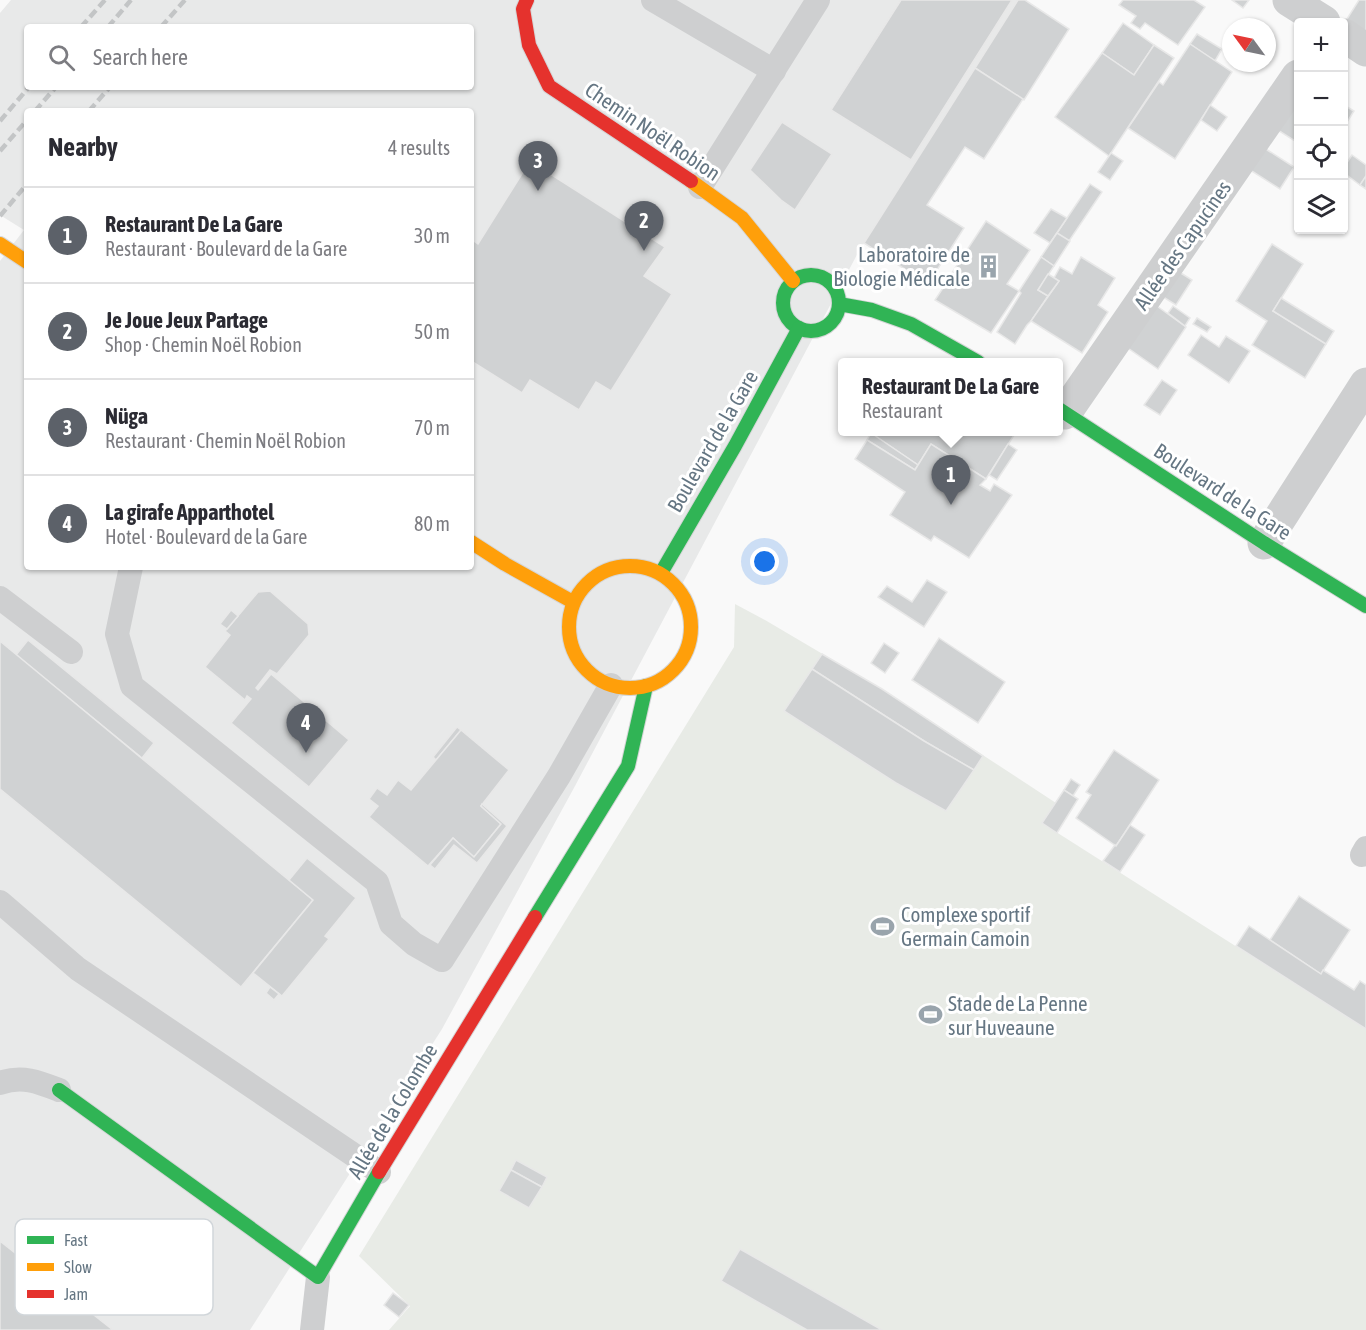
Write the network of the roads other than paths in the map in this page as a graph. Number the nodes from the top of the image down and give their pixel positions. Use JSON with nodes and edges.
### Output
{"nodes":[{"id":1,"x":527,"y":0,"type":"edge"},
{"id":2,"x":654,"y":0,"type":"edge"},
{"id":3,"x":818,"y":0,"type":"edge"},
{"id":4,"x":1289,"y":0,"type":"edge"},
{"id":5,"x":1318,"y":18,"type":"edge"},
{"id":6,"x":1348,"y":38,"type":"edge"},
{"id":7,"x":1366,"y":50,"type":"edge"},
{"id":8,"x":774,"y":71,"type":"junction"},
{"id":9,"x":1294,"y":83,"type":"edge"},
{"id":10,"x":700,"y":187,"type":"junction"},
{"id":11,"x":0,"y":244,"type":"edge"},
{"id":12,"x":24,"y":260,"type":"edge"},
{"id":13,"x":793,"y":281,"type":"junction"},
{"id":14,"x":839,"y":303,"type":"junction"},
{"id":15,"x":799,"y":328,"type":"junction"},
{"id":16,"x":969,"y":358,"type":"edge"},
{"id":17,"x":1366,"y":384,"type":"edge"},
{"id":18,"x":1063,"y":410,"type":"edge"},
{"id":19,"x":1063,"y":412,"type":"edge"},
{"id":20,"x":1264,"y":543,"type":"junction"},
{"id":21,"x":474,"y":544,"type":"edge"},
{"id":22,"x":130,"y":570,"type":"edge"},
{"id":23,"x":661,"y":573,"type":"junction"},
{"id":24,"x":0,"y":598,"type":"edge"},
{"id":25,"x":573,"y":602,"type":"junction"},
{"id":26,"x":1366,"y":606,"type":"edge"},
{"id":27,"x":71,"y":652,"type":"dead end"},
{"id":28,"x":611,"y":686,"type":"junction"},
{"id":29,"x":646,"y":686,"type":"junction"},
{"id":30,"x":0,"y":902,"type":"edge"},
{"id":31,"x":0,"y":1083,"type":"edge"},
{"id":32,"x":59,"y":1090,"type":"joint"},
{"id":33,"x":379,"y":1172,"type":"junction"},
{"id":34,"x":318,"y":1277,"type":"junction"},
{"id":35,"x":312,"y":1330,"type":"edge"}],
"edges":[{"from":1,"to":10,"type":"main road","name":"Chemin Noël Robion"},
{"from":2,"to":8,"type":"lane"},
{"from":3,"to":8,"type":"lane"},
{"from":4,"to":5,"type":"street"},
{"from":6,"to":7,"type":"street"},
{"from":8,"to":10,"type":"lane"},
{"from":9,"to":18,"type":"street","name":"Allée des Capucines"},
{"from":10,"to":13,"type":"main road","name":"Chemin Noël Robion"},
{"from":11,"to":12,"type":"main road"},
{"from":13,"to":14,"type":"main road"},
{"from":13,"to":15,"type":"main road"},
{"from":14,"to":15,"type":"main road"},
{"from":14,"to":16,"type":"main road"},
{"from":15,"to":23,"type":"main road","name":"Boulevard de la Gare"},
{"from":17,"to":20,"type":"street"},
{"from":19,"to":20,"type":"main road","name":"Boulevard de la Gare"},
{"from":20,"to":26,"type":"main road","name":"Boulevard de la Gare"},
{"from":21,"to":25,"type":"main road"},
{"from":22,"to":28,"type":"lane"},
{"from":23,"to":25,"type":"main road"},
{"from":23,"to":29,"type":"main road"},
{"from":24,"to":27,"type":"lane"},
{"from":25,"to":28,"type":"main road"},
{"from":28,"to":29,"type":"main road"},
{"from":29,"to":33,"type":"main road","name":"Allée de la Colombe"},
{"from":30,"to":33,"type":"lane"},
{"from":31,"to":32,"type":"lane"},
{"from":32,"to":34,"type":"main road"},
{"from":33,"to":34,"type":"main road","name":"Allée de la Colombe"},
{"from":34,"to":35,"type":"lane"}]}
